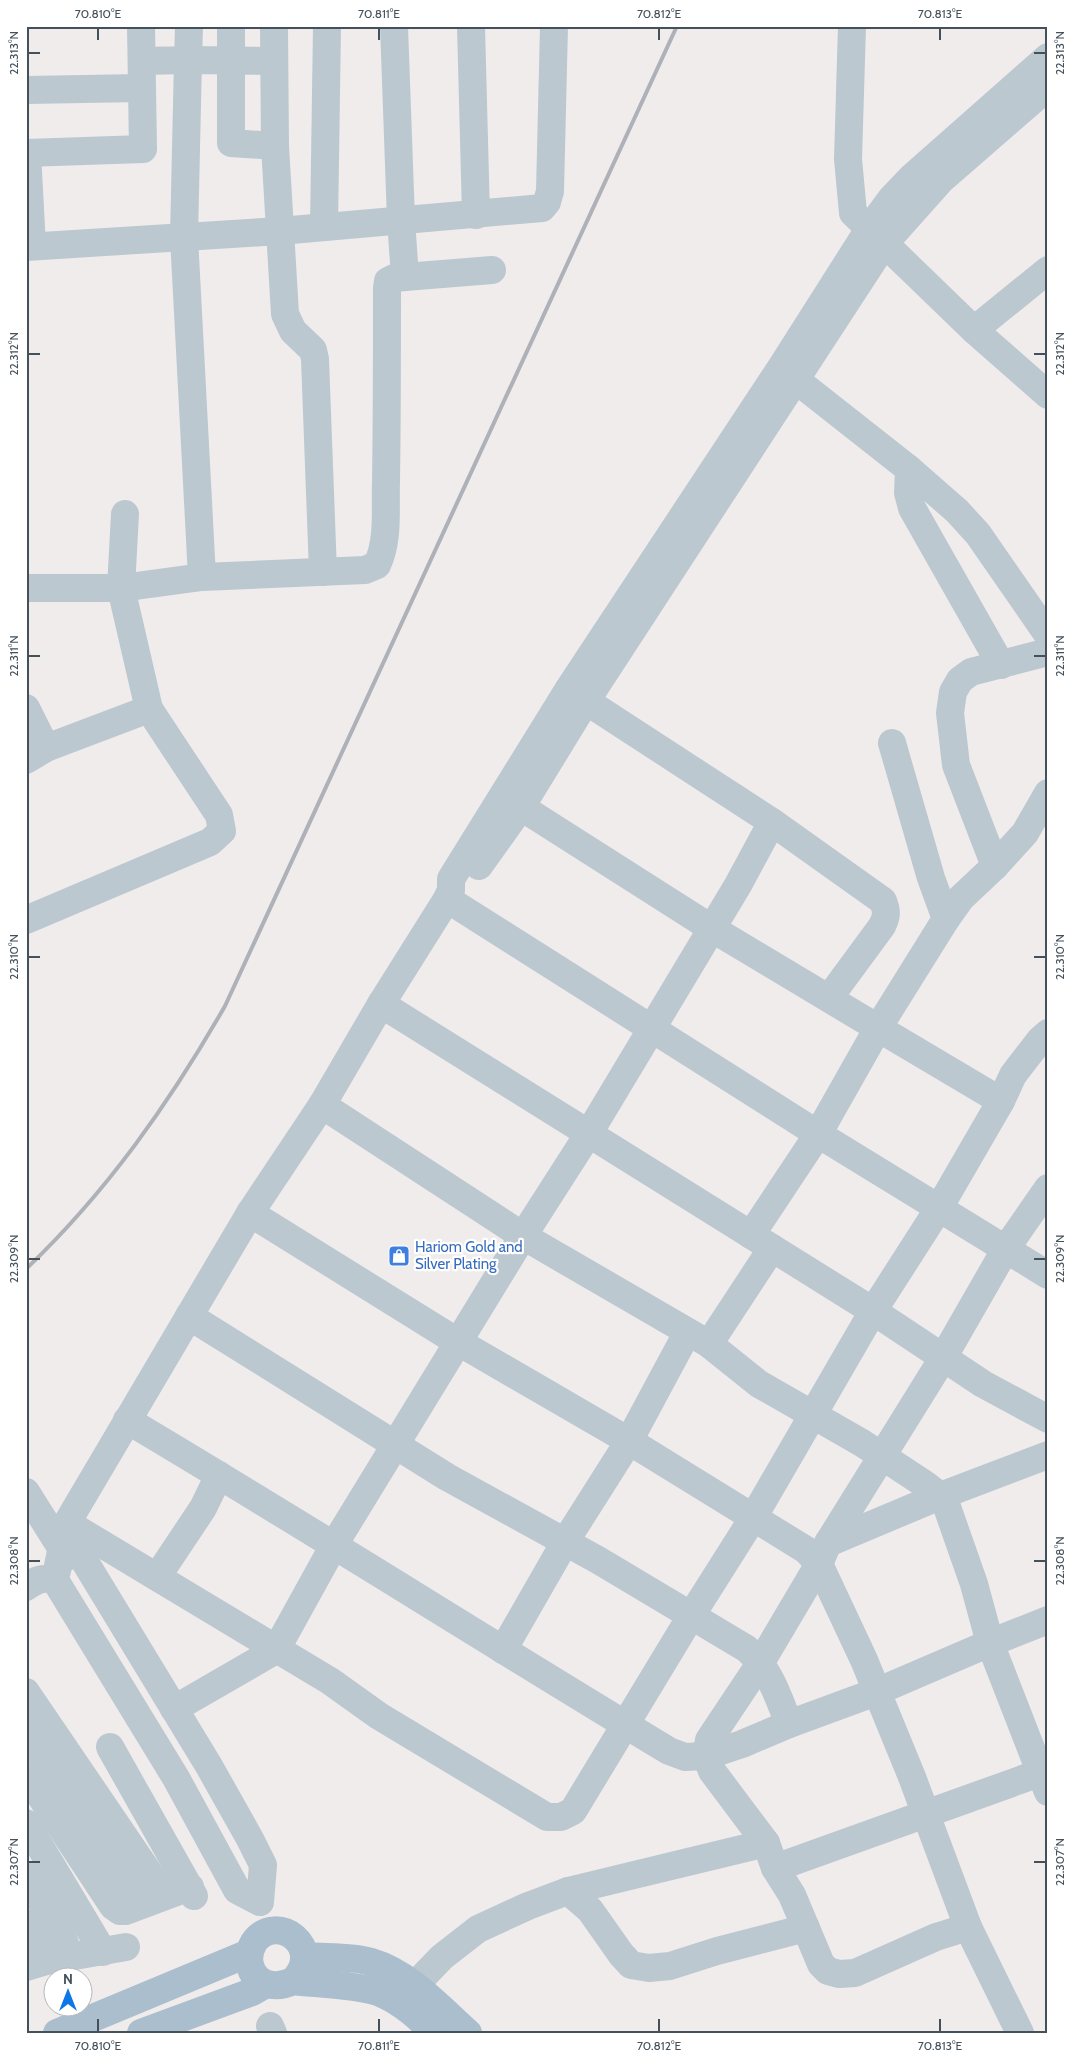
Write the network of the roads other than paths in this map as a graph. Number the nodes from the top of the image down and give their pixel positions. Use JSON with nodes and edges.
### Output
{"nodes":[{"id":1,"x":141,"y":26,"type":"edge"},
{"id":2,"x":189,"y":26,"type":"edge"},
{"id":3,"x":231,"y":26,"type":"edge"},
{"id":4,"x":274,"y":26,"type":"edge"},
{"id":5,"x":327,"y":26,"type":"edge"},
{"id":6,"x":394,"y":26,"type":"edge"},
{"id":7,"x":471,"y":26,"type":"edge"},
{"id":8,"x":554,"y":26,"type":"edge"},
{"id":9,"x":852,"y":26,"type":"edge"},
{"id":10,"x":1048,"y":57,"type":"edge"},
{"id":11,"x":188,"y":60,"type":"junction"},
{"id":12,"x":231,"y":60,"type":"junction"},
{"id":13,"x":142,"y":61,"type":"junction"},
{"id":14,"x":274,"y":61,"type":"junction"},
{"id":15,"x":1048,"y":87,"type":"edge"},
{"id":16,"x":142,"y":88,"type":"junction"},
{"id":17,"x":26,"y":90,"type":"edge"},
{"id":18,"x":231,"y":143,"type":"junction"},
{"id":19,"x":187,"y":144,"type":"junction"},
{"id":20,"x":274,"y":146,"type":"junction"},
{"id":21,"x":27,"y":153,"type":"edge"},
{"id":22,"x":476,"y":215,"type":"junction"},
{"id":23,"x":400,"y":220,"type":"junction"},
{"id":24,"x":324,"y":227,"type":"junction"},
{"id":25,"x":280,"y":231,"type":"junction"},
{"id":26,"x":876,"y":236,"type":"junction"},
{"id":27,"x":184,"y":237,"type":"junction"},
{"id":28,"x":29,"y":247,"type":"edge"},
{"id":29,"x":492,"y":270,"type":"dead end"},
{"id":30,"x":1048,"y":270,"type":"edge"},
{"id":31,"x":405,"y":277,"type":"junction"},
{"id":32,"x":974,"y":330,"type":"junction"},
{"id":33,"x":789,"y":373,"type":"junction"},
{"id":34,"x":1048,"y":395,"type":"edge"},
{"id":35,"x":909,"y":470,"type":"junction"},
{"id":36,"x":125,"y":514,"type":"dead end"},
{"id":37,"x":322,"y":572,"type":"junction"},
{"id":38,"x":202,"y":577,"type":"junction"},
{"id":39,"x":26,"y":588,"type":"edge"},
{"id":40,"x":121,"y":588,"type":"junction"},
{"id":41,"x":1048,"y":635,"type":"edge"},
{"id":42,"x":1048,"y":652,"type":"edge"},
{"id":43,"x":1001,"y":665,"type":"junction"},
{"id":44,"x":586,"y":701,"type":"junction"},
{"id":45,"x":26,"y":708,"type":"edge"},
{"id":46,"x":149,"y":709,"type":"junction"},
{"id":47,"x":892,"y":743,"type":"dead end"},
{"id":48,"x":36,"y":754,"type":"edge"},
{"id":49,"x":1048,"y":792,"type":"edge"},
{"id":50,"x":521,"y":807,"type":"junction"},
{"id":51,"x":772,"y":822,"type":"junction"},
{"id":52,"x":995,"y":866,"type":"junction"},
{"id":53,"x":449,"y":895,"type":"junction"},
{"id":54,"x":946,"y":919,"type":"junction"},
{"id":55,"x":26,"y":920,"type":"edge"},
{"id":56,"x":711,"y":928,"type":"junction"},
{"id":57,"x":829,"y":998,"type":"junction"},
{"id":58,"x":381,"y":1004,"type":"junction"},
{"id":59,"x":651,"y":1028,"type":"junction"},
{"id":60,"x":878,"y":1028,"type":"junction"},
{"id":61,"x":1048,"y":1033,"type":"edge"},
{"id":62,"x":1001,"y":1101,"type":"junction"},
{"id":63,"x":322,"y":1105,"type":"junction"},
{"id":64,"x":589,"y":1133,"type":"junction"},
{"id":65,"x":818,"y":1134,"type":"junction"},
{"id":66,"x":1048,"y":1188,"type":"edge"},
{"id":67,"x":939,"y":1208,"type":"junction"},
{"id":68,"x":250,"y":1213,"type":"junction"},
{"id":69,"x":523,"y":1236,"type":"junction"},
{"id":70,"x":762,"y":1242,"type":"junction"},
{"id":71,"x":1006,"y":1250,"type":"junction"},
{"id":72,"x":1048,"y":1275,"type":"edge"},
{"id":73,"x":873,"y":1311,"type":"junction"},
{"id":74,"x":189,"y":1316,"type":"junction"},
{"id":75,"x":698,"y":1339,"type":"junction"},
{"id":76,"x":459,"y":1342,"type":"junction"},
{"id":77,"x":943,"y":1358,"type":"junction"},
{"id":78,"x":814,"y":1416,"type":"junction"},
{"id":79,"x":1048,"y":1419,"type":"edge"},
{"id":80,"x":128,"y":1420,"type":"junction"},
{"id":81,"x":630,"y":1440,"type":"junction"},
{"id":82,"x":396,"y":1445,"type":"junction"},
{"id":83,"x":1048,"y":1455,"type":"edge"},
{"id":84,"x":882,"y":1456,"type":"junction"},
{"id":85,"x":219,"y":1475,"type":"junction"},
{"id":86,"x":26,"y":1492,"type":"edge"},
{"id":87,"x":940,"y":1496,"type":"junction"},
{"id":88,"x":753,"y":1518,"type":"junction"},
{"id":89,"x":66,"y":1526,"type":"junction"},
{"id":90,"x":565,"y":1542,"type":"junction"},
{"id":91,"x":334,"y":1545,"type":"junction"},
{"id":92,"x":824,"y":1553,"type":"junction"},
{"id":93,"x":157,"y":1577,"type":"junction"},
{"id":94,"x":55,"y":1580,"type":"junction"},
{"id":95,"x":26,"y":1587,"type":"edge"},
{"id":96,"x":691,"y":1616,"type":"junction"},
{"id":97,"x":1048,"y":1620,"type":"edge"},
{"id":98,"x":990,"y":1642,"type":"junction"},
{"id":99,"x":276,"y":1650,"type":"junction"},
{"id":100,"x":503,"y":1650,"type":"junction"},
{"id":101,"x":761,"y":1662,"type":"junction"},
{"id":102,"x":26,"y":1692,"type":"edge"},
{"id":103,"x":876,"y":1692,"type":"junction"},
{"id":104,"x":174,"y":1709,"type":"junction"},
{"id":105,"x":624,"y":1724,"type":"junction"},
{"id":106,"x":789,"y":1724,"type":"junction"},
{"id":107,"x":26,"y":1733,"type":"edge"},
{"id":108,"x":706,"y":1756,"type":"junction"},
{"id":109,"x":44,"y":1778,"type":"edge"},
{"id":110,"x":1045,"y":1778,"type":"edge"},
{"id":111,"x":926,"y":1814,"type":"junction"},
{"id":112,"x":26,"y":1823,"type":"edge"},
{"id":113,"x":770,"y":1856,"type":"junction"},
{"id":114,"x":26,"y":1875,"type":"edge"},
{"id":115,"x":568,"y":1891,"type":"junction"},
{"id":116,"x":152,"y":1900,"type":"junction"},
{"id":117,"x":260,"y":1902,"type":"junction"},
{"id":118,"x":26,"y":1923,"type":"edge"},
{"id":119,"x":968,"y":1927,"type":"junction"},
{"id":120,"x":806,"y":1928,"type":"junction"},
{"id":121,"x":273,"y":1930,"type":"junction"},
{"id":122,"x":249,"y":1954,"type":"junction"},
{"id":123,"x":305,"y":1956,"type":"junction"},
{"id":124,"x":47,"y":1962,"type":"edge"},
{"id":125,"x":293,"y":1982,"type":"junction"},
{"id":126,"x":266,"y":1984,"type":"junction"},
{"id":127,"x":414,"y":1986,"type":"junction"},
{"id":128,"x":57,"y":2033,"type":"edge"},
{"id":129,"x":141,"y":2033,"type":"edge"},
{"id":130,"x":434,"y":2033,"type":"edge"},
{"id":131,"x":468,"y":2033,"type":"edge"},
{"id":132,"x":1020,"y":2033,"type":"edge"}],
"edges":[{"from":1,"to":13,"type":"street"},
{"from":2,"to":11,"type":"street"},
{"from":3,"to":12,"type":"street"},
{"from":4,"to":14,"type":"street"},
{"from":5,"to":24,"type":"street"},
{"from":6,"to":23,"type":"street"},
{"from":7,"to":22,"type":"street"},
{"from":8,"to":22,"type":"street"},
{"from":9,"to":26,"type":"street"},
{"from":10,"to":26,"type":"street"},
{"from":11,"to":12,"type":"street"},
{"from":11,"to":13,"type":"street"},
{"from":11,"to":19,"type":"street"},
{"from":12,"to":14,"type":"street"},
{"from":12,"to":18,"type":"street"},
{"from":13,"to":16,"type":"street"},
{"from":14,"to":20,"type":"street"},
{"from":15,"to":26,"type":"street"},
{"from":16,"to":17,"type":"street"},
{"from":16,"to":21,"type":"street"},
{"from":18,"to":19,"type":"street"},
{"from":18,"to":20,"type":"street"},
{"from":19,"to":27,"type":"street"},
{"from":20,"to":25,"type":"street"},
{"from":21,"to":28,"type":"street"},
{"from":22,"to":23,"type":"street"},
{"from":23,"to":24,"type":"street"},
{"from":23,"to":31,"type":"street"},
{"from":24,"to":25,"type":"street"},
{"from":25,"to":27,"type":"street"},
{"from":25,"to":37,"type":"street"},
{"from":26,"to":32,"type":"street"},
{"from":26,"to":33,"type":"street"},
{"from":27,"to":28,"type":"street"},
{"from":27,"to":38,"type":"street"},
{"from":29,"to":31,"type":"street"},
{"from":30,"to":32,"type":"street"},
{"from":31,"to":37,"type":"street"},
{"from":32,"to":34,"type":"street"},
{"from":33,"to":35,"type":"street"},
{"from":33,"to":44,"type":"street"},
{"from":33,"to":53,"type":"street"},
{"from":35,"to":41,"type":"street"},
{"from":35,"to":43,"type":"street"},
{"from":36,"to":40,"type":"street"},
{"from":37,"to":38,"type":"street"},
{"from":38,"to":40,"type":"street"},
{"from":39,"to":40,"type":"street"},
{"from":40,"to":46,"type":"street"},
{"from":42,"to":43,"type":"street"},
{"from":43,"to":52,"type":"street"},
{"from":44,"to":50,"type":"street"},
{"from":44,"to":51,"type":"street"},
{"from":45,"to":48,"type":"street"},
{"from":46,"to":48,"type":"street"},
{"from":46,"to":55,"type":"street"},
{"from":47,"to":54,"type":"street"},
{"from":49,"to":52,"type":"street"},
{"from":50,"to":53,"type":"street"},
{"from":50,"to":56,"type":"street"},
{"from":51,"to":56,"type":"street"},
{"from":51,"to":57,"type":"street"},
{"from":52,"to":54,"type":"street"},
{"from":53,"to":58,"type":"street"},
{"from":53,"to":59,"type":"street"},
{"from":54,"to":60,"type":"street"},
{"from":56,"to":57,"type":"street"},
{"from":56,"to":59,"type":"street"},
{"from":57,"to":60,"type":"street"},
{"from":58,"to":63,"type":"street"},
{"from":58,"to":64,"type":"street"},
{"from":59,"to":64,"type":"street"},
{"from":59,"to":65,"type":"street"},
{"from":60,"to":62,"type":"street"},
{"from":60,"to":65,"type":"street"},
{"from":61,"to":62,"type":"street"},
{"from":62,"to":67,"type":"street"},
{"from":63,"to":68,"type":"street"},
{"from":63,"to":69,"type":"street"},
{"from":64,"to":69,"type":"street"},
{"from":64,"to":70,"type":"street"},
{"from":65,"to":67,"type":"street"},
{"from":65,"to":70,"type":"street"},
{"from":66,"to":71,"type":"street"},
{"from":67,"to":71,"type":"street"},
{"from":67,"to":73,"type":"street"},
{"from":68,"to":74,"type":"street"},
{"from":68,"to":76,"type":"street"},
{"from":69,"to":75,"type":"street"},
{"from":69,"to":76,"type":"street"},
{"from":70,"to":73,"type":"street"},
{"from":70,"to":75,"type":"street"},
{"from":71,"to":72,"type":"street"},
{"from":71,"to":77,"type":"street"},
{"from":73,"to":77,"type":"street"},
{"from":73,"to":78,"type":"street"},
{"from":74,"to":80,"type":"street"},
{"from":74,"to":82,"type":"street"},
{"from":75,"to":78,"type":"street"},
{"from":75,"to":81,"type":"street"},
{"from":76,"to":81,"type":"street"},
{"from":76,"to":82,"type":"street"},
{"from":77,"to":79,"type":"street"},
{"from":77,"to":84,"type":"street"},
{"from":78,"to":84,"type":"street"},
{"from":78,"to":88,"type":"street"},
{"from":80,"to":85,"type":"street"},
{"from":80,"to":89,"type":"street"},
{"from":81,"to":88,"type":"street"},
{"from":81,"to":90,"type":"street"},
{"from":82,"to":90,"type":"street"},
{"from":82,"to":91,"type":"street"},
{"from":83,"to":87,"type":"street"},
{"from":84,"to":87,"type":"street"},
{"from":84,"to":92,"type":"street"},
{"from":85,"to":91,"type":"street"},
{"from":85,"to":93,"type":"street"},
{"from":86,"to":117,"type":"street"},
{"from":87,"to":92,"type":"street"},
{"from":87,"to":98,"type":"street"},
{"from":88,"to":92,"type":"street"},
{"from":88,"to":96,"type":"street"},
{"from":89,"to":93,"type":"street"},
{"from":89,"to":94,"type":"street"},
{"from":89,"to":104,"type":"street"},
{"from":90,"to":96,"type":"street"},
{"from":90,"to":100,"type":"street"},
{"from":91,"to":99,"type":"street"},
{"from":91,"to":100,"type":"street"},
{"from":92,"to":101,"type":"street"},
{"from":92,"to":103,"type":"street"},
{"from":93,"to":99,"type":"street"},
{"from":94,"to":95,"type":"street"},
{"from":94,"to":117,"type":"street"},
{"from":96,"to":101,"type":"street"},
{"from":96,"to":105,"type":"street"},
{"from":97,"to":98,"type":"street"},
{"from":98,"to":103,"type":"street"},
{"from":98,"to":110,"type":"street"},
{"from":99,"to":104,"type":"street"},
{"from":99,"to":105,"type":"street"},
{"from":100,"to":105,"type":"street"},
{"from":101,"to":106,"type":"street"},
{"from":101,"to":108,"type":"street"},
{"from":102,"to":109,"type":"street"},
{"from":103,"to":106,"type":"street"},
{"from":103,"to":111,"type":"street"},
{"from":104,"to":117,"type":"street"},
{"from":105,"to":108,"type":"street"},
{"from":106,"to":108,"type":"street"},
{"from":107,"to":109,"type":"street"},
{"from":108,"to":113,"type":"street"},
{"from":109,"to":116,"type":"street"},
{"from":109,"to":116,"type":"street"},
{"from":109,"to":116,"type":"street"},
{"from":110,"to":111,"type":"street"},
{"from":111,"to":113,"type":"street"},
{"from":111,"to":119,"type":"street"},
{"from":112,"to":124,"type":"street"},
{"from":113,"to":115,"type":"street"},
{"from":113,"to":120,"type":"street"},
{"from":114,"to":124,"type":"street"},
{"from":115,"to":120,"type":"street"},
{"from":115,"to":127,"type":"street"},
{"from":117,"to":121,"type":"street"},
{"from":118,"to":124,"type":"street"},
{"from":119,"to":120,"type":"street"},
{"from":119,"to":132,"type":"street"},
{"from":121,"to":122,"type":"main road"},
{"from":121,"to":123,"type":"main road"},
{"from":122,"to":126,"type":"main road"},
{"from":122,"to":128,"type":"main road"},
{"from":123,"to":125,"type":"main road"},
{"from":123,"to":127,"type":"main road"},
{"from":125,"to":126,"type":"main road"},
{"from":125,"to":130,"type":"main road"},
{"from":126,"to":129,"type":"main road"},
{"from":127,"to":131,"type":"main road"}]}
